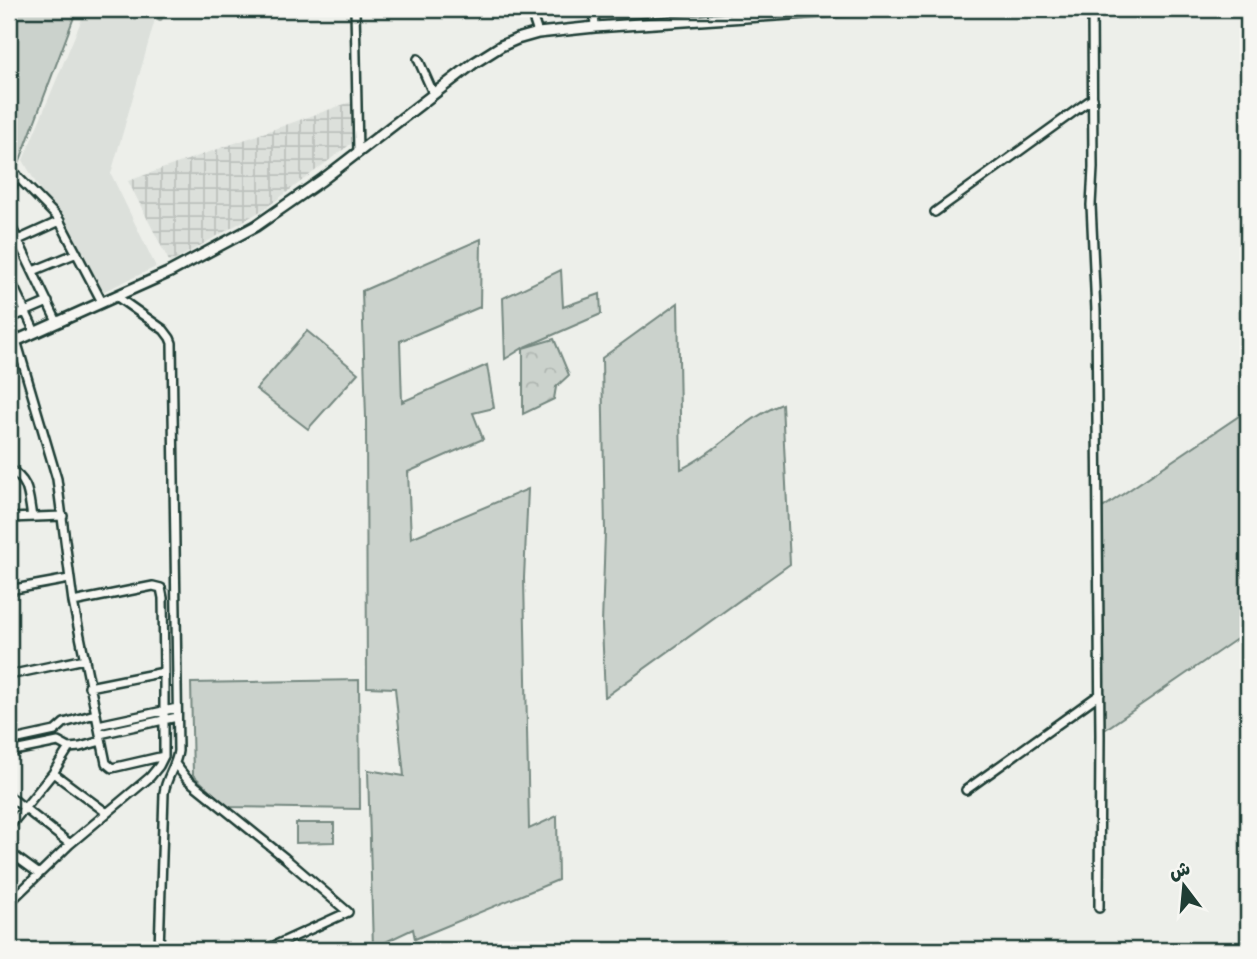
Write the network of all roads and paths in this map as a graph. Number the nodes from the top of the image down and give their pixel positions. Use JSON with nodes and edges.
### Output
{"nodes":[{"id":1,"x":355,"y":9,"type":"edge"},
{"id":2,"x":530,"y":9,"type":"edge"},
{"id":3,"x":594,"y":9,"type":"edge"},
{"id":4,"x":865,"y":9,"type":"edge"},
{"id":5,"x":1092,"y":9,"type":"edge"},
{"id":6,"x":594,"y":27,"type":"junction"},
{"id":7,"x":538,"y":33,"type":"junction"},
{"id":8,"x":418,"y":58,"type":"dead end"},
{"id":9,"x":433,"y":93,"type":"junction"},
{"id":10,"x":1093,"y":98,"type":"junction"},
{"id":11,"x":358,"y":153,"type":"junction"},
{"id":12,"x":9,"y":168,"type":"edge"},
{"id":13,"x":17,"y":176,"type":"junction"},
{"id":14,"x":9,"y":194,"type":"edge"},
{"id":15,"x":936,"y":212,"type":"dead end"},
{"id":16,"x":60,"y":221,"type":"junction"},
{"id":17,"x":9,"y":222,"type":"edge"},
{"id":18,"x":18,"y":240,"type":"junction"},
{"id":19,"x":77,"y":253,"type":"junction"},
{"id":20,"x":33,"y":271,"type":"junction"},
{"id":21,"x":9,"y":277,"type":"edge"},
{"id":22,"x":116,"y":296,"type":"junction"},
{"id":23,"x":48,"y":302,"type":"junction"},
{"id":24,"x":102,"y":303,"type":"junction"},
{"id":25,"x":26,"y":312,"type":"junction"},
{"id":26,"x":9,"y":315,"type":"edge"},
{"id":27,"x":57,"y":322,"type":"junction"},
{"id":28,"x":35,"y":332,"type":"junction"},
{"id":29,"x":13,"y":342,"type":"edge"},
{"id":30,"x":9,"y":469,"type":"edge"},
{"id":31,"x":63,"y":516,"type":"junction"},
{"id":32,"x":32,"y":517,"type":"junction"},
{"id":33,"x":9,"y":518,"type":"edge"},
{"id":34,"x":69,"y":579,"type":"junction"},
{"id":35,"x":9,"y":590,"type":"edge"},
{"id":36,"x":73,"y":602,"type":"junction"},
{"id":37,"x":85,"y":659,"type":"junction"},
{"id":38,"x":164,"y":672,"type":"junction"},
{"id":39,"x":9,"y":675,"type":"edge"},
{"id":40,"x":89,"y":687,"type":"junction"},
{"id":41,"x":1100,"y":694,"type":"junction"},
{"id":42,"x":177,"y":708,"type":"junction"},
{"id":43,"x":95,"y":714,"type":"junction"},
{"id":44,"x":164,"y":715,"type":"junction"},
{"id":45,"x":177,"y":717,"type":"junction"},
{"id":46,"x":97,"y":725,"type":"junction"},
{"id":47,"x":55,"y":731,"type":"junction"},
{"id":48,"x":100,"y":737,"type":"junction"},
{"id":49,"x":9,"y":741,"type":"edge"},
{"id":50,"x":58,"y":743,"type":"junction"},
{"id":51,"x":69,"y":748,"type":"junction"},
{"id":52,"x":9,"y":752,"type":"edge"},
{"id":53,"x":164,"y":756,"type":"junction"},
{"id":54,"x":176,"y":765,"type":"junction"},
{"id":55,"x":53,"y":773,"type":"junction"},
{"id":56,"x":966,"y":789,"type":"dead end"},
{"id":57,"x":9,"y":796,"type":"edge"},
{"id":58,"x":24,"y":808,"type":"junction"},
{"id":59,"x":107,"y":813,"type":"junction"},
{"id":60,"x":9,"y":827,"type":"edge"},
{"id":61,"x":69,"y":844,"type":"junction"},
{"id":62,"x":9,"y":852,"type":"edge"},
{"id":63,"x":38,"y":873,"type":"junction"},
{"id":64,"x":9,"y":903,"type":"edge"},
{"id":65,"x":1099,"y":908,"type":"dead end"},
{"id":66,"x":159,"y":950,"type":"edge"},
{"id":67,"x":265,"y":950,"type":"edge"}],
"edges":[{"from":1,"to":11,"type":"street"},
{"from":2,"to":7,"type":"street"},
{"from":3,"to":6,"type":"street"},
{"from":4,"to":6,"type":"main road"},
{"from":5,"to":10,"type":"street"},
{"from":6,"to":7,"type":"main road"},
{"from":7,"to":9,"type":"main road"},
{"from":8,"to":9,"type":"street"},
{"from":9,"to":11,"type":"main road"},
{"from":10,"to":15,"type":"street"},
{"from":10,"to":41,"type":"street"},
{"from":11,"to":22,"type":"main road"},
{"from":12,"to":13,"type":"street"},
{"from":13,"to":14,"type":"street"},
{"from":13,"to":16,"type":"street"},
{"from":16,"to":18,"type":"street"},
{"from":16,"to":19,"type":"street"},
{"from":17,"to":18,"type":"street"},
{"from":18,"to":20,"type":"street"},
{"from":19,"to":20,"type":"street"},
{"from":19,"to":24,"type":"street"},
{"from":20,"to":23,"type":"street"},
{"from":21,"to":25,"type":"street"},
{"from":22,"to":24,"type":"main road"},
{"from":22,"to":42,"type":"street"},
{"from":23,"to":25,"type":"street"},
{"from":23,"to":27,"type":"street"},
{"from":24,"to":27,"type":"main road"},
{"from":25,"to":26,"type":"street"},
{"from":25,"to":28,"type":"street"},
{"from":27,"to":28,"type":"main road"},
{"from":28,"to":29,"type":"main road"},
{"from":29,"to":31,"type":"street"},
{"from":30,"to":32,"type":"street"},
{"from":31,"to":32,"type":"street"},
{"from":31,"to":34,"type":"street"},
{"from":32,"to":33,"type":"street"},
{"from":34,"to":35,"type":"street"},
{"from":34,"to":36,"type":"street"},
{"from":36,"to":37,"type":"street"},
{"from":36,"to":38,"type":"street"},
{"from":37,"to":39,"type":"street"},
{"from":37,"to":40,"type":"street"},
{"from":38,"to":40,"type":"street"},
{"from":38,"to":44,"type":"street"},
{"from":40,"to":43,"type":"street"},
{"from":41,"to":56,"type":"street"},
{"from":41,"to":65,"type":"street"},
{"from":42,"to":44,"type":"street"},
{"from":42,"to":45,"type":"street"},
{"from":43,"to":46,"type":"street"},
{"from":43,"to":47,"type":"street"},
{"from":44,"to":45,"type":"street"},
{"from":44,"to":46,"type":"street"},
{"from":44,"to":48,"type":"street"},
{"from":44,"to":53,"type":"street"},
{"from":45,"to":54,"type":"street"},
{"from":46,"to":48,"type":"street"},
{"from":47,"to":49,"type":"street"},
{"from":47,"to":50,"type":"street"},
{"from":48,"to":51,"type":"street"},
{"from":48,"to":53,"type":"street"},
{"from":50,"to":51,"type":"street"},
{"from":50,"to":52,"type":"street"},
{"from":51,"to":55,"type":"street"},
{"from":53,"to":59,"type":"street"},
{"from":54,"to":66,"type":"street"},
{"from":54,"to":67,"type":"street"},
{"from":55,"to":58,"type":"street"},
{"from":55,"to":59,"type":"street"},
{"from":57,"to":58,"type":"street"},
{"from":58,"to":60,"type":"street"},
{"from":58,"to":61,"type":"street"},
{"from":59,"to":61,"type":"street"},
{"from":61,"to":63,"type":"street"},
{"from":62,"to":63,"type":"street"},
{"from":63,"to":64,"type":"street"}]}
